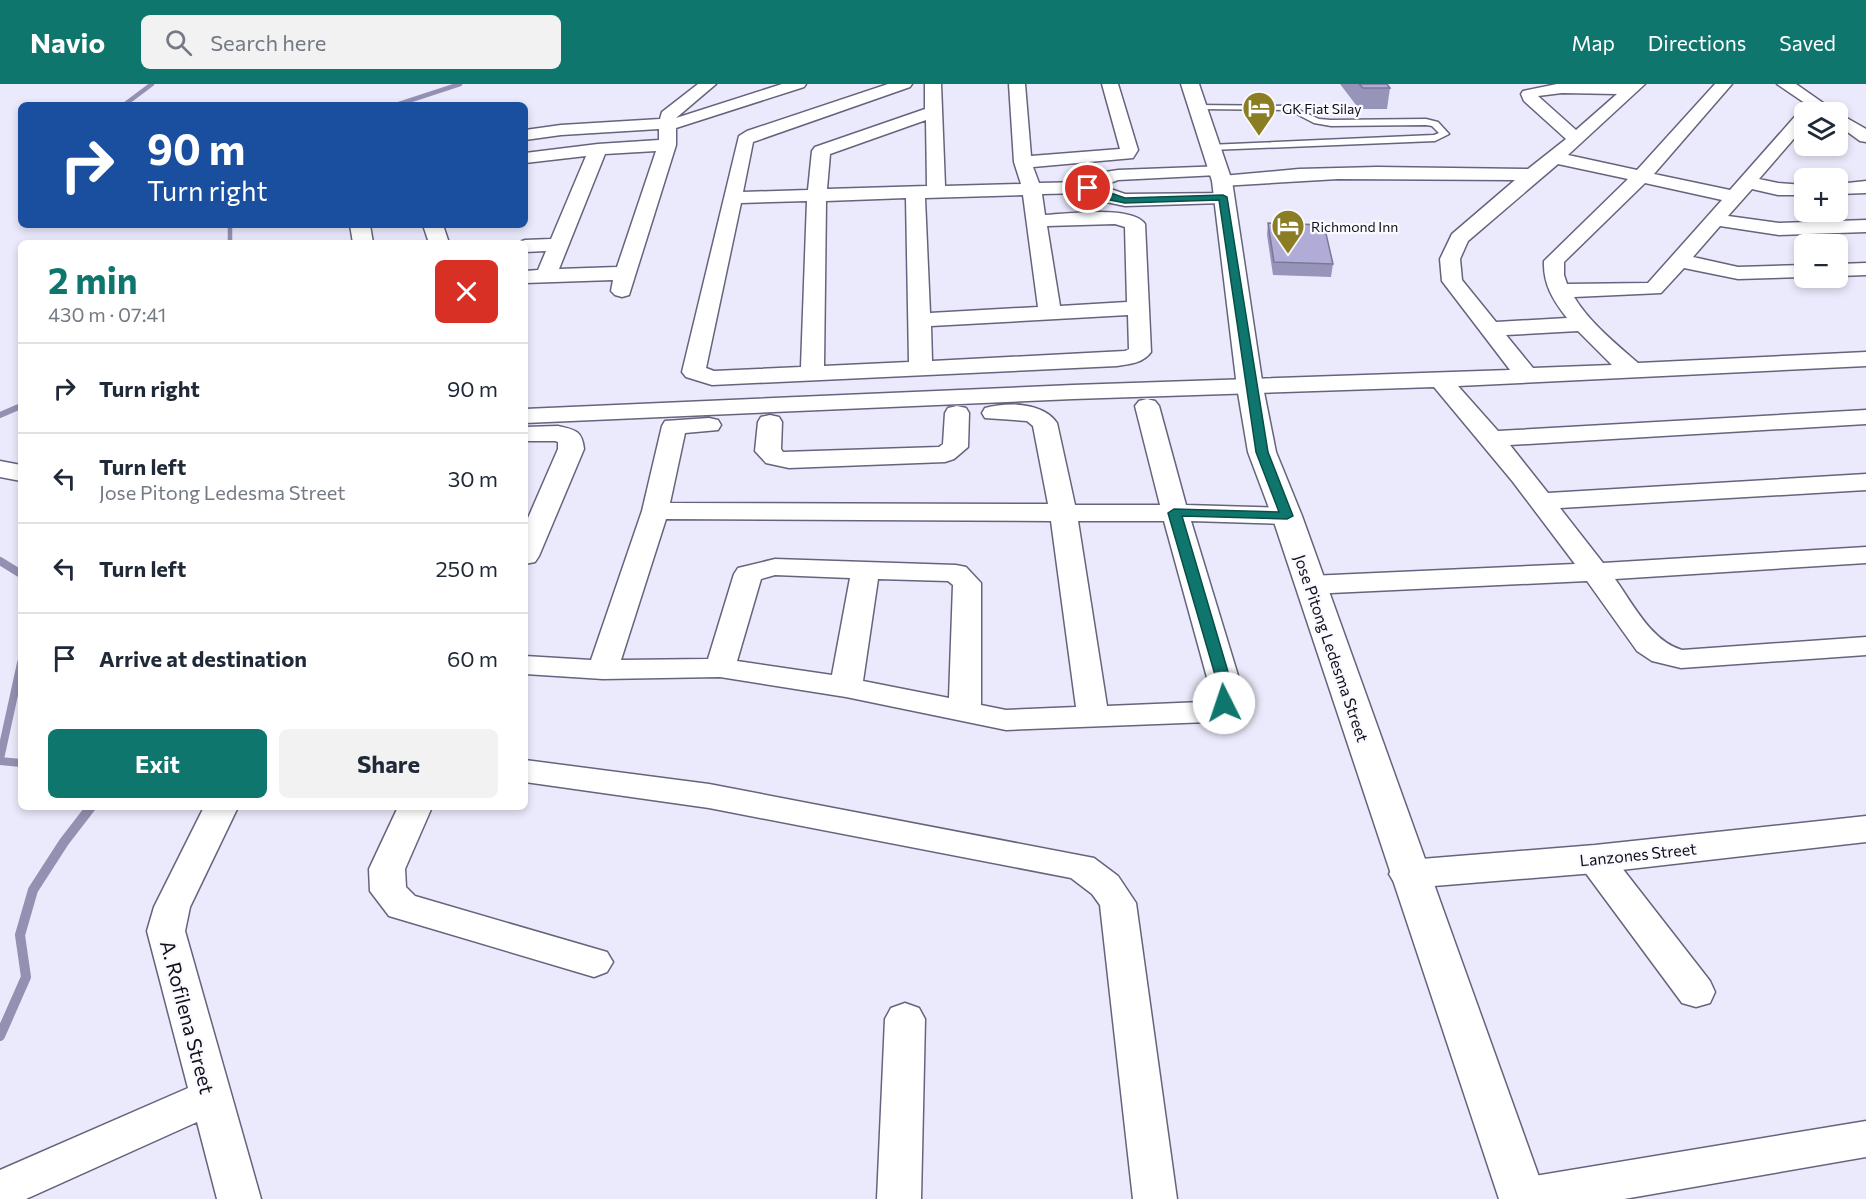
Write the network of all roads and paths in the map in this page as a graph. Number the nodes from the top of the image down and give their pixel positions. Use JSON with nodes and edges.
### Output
{"nodes":[{"id":1,"x":679,"y":84,"type":"edge"},
{"id":2,"x":798,"y":84,"type":"edge"},
{"id":3,"x":904,"y":84,"type":"edge"},
{"id":4,"x":933,"y":84,"type":"edge"},
{"id":5,"x":1017,"y":84,"type":"edge"},
{"id":6,"x":1110,"y":84,"type":"edge"},
{"id":7,"x":1190,"y":84,"type":"edge"},
{"id":8,"x":1724,"y":84,"type":"edge"},
{"id":9,"x":1785,"y":84,"type":"edge"},
{"id":10,"x":706,"y":85,"type":"edge"},
{"id":11,"x":1634,"y":87,"type":"edge"},
{"id":12,"x":1801,"y":102,"type":"edge"},
{"id":13,"x":1197,"y":107,"type":"junction"},
{"id":14,"x":933,"y":112,"type":"junction"},
{"id":15,"x":667,"y":124,"type":"junction"},
{"id":16,"x":1848,"y":126,"type":"edge"},
{"id":17,"x":1794,"y":132,"type":"edge"},
{"id":18,"x":528,"y":135,"type":"edge"},
{"id":19,"x":1865,"y":136,"type":"edge"},
{"id":20,"x":1577,"y":139,"type":"junction"},
{"id":21,"x":667,"y":146,"type":"junction"},
{"id":22,"x":1211,"y":147,"type":"junction"},
{"id":23,"x":598,"y":149,"type":"junction"},
{"id":24,"x":1555,"y":158,"type":"junction"},
{"id":25,"x":528,"y":162,"type":"edge"},
{"id":26,"x":1023,"y":162,"type":"junction"},
{"id":27,"x":1473,"y":173,"type":"junction"},
{"id":28,"x":1532,"y":175,"type":"junction"},
{"id":29,"x":1642,"y":176,"type":"junction"},
{"id":30,"x":1221,"y":183,"type":"junction"},
{"id":31,"x":1088,"y":188,"type":"junction"},
{"id":32,"x":1866,"y":188,"type":"edge"},
{"id":33,"x":1032,"y":189,"type":"junction"},
{"id":34,"x":1741,"y":189,"type":"junction"},
{"id":35,"x":1848,"y":189,"type":"edge"},
{"id":36,"x":1794,"y":190,"type":"edge"},
{"id":37,"x":1513,"y":191,"type":"junction"},
{"id":38,"x":915,"y":192,"type":"junction"},
{"id":39,"x":936,"y":192,"type":"junction"},
{"id":40,"x":817,"y":195,"type":"junction"},
{"id":41,"x":733,"y":198,"type":"junction"},
{"id":42,"x":1716,"y":219,"type":"junction"},
{"id":43,"x":1037,"y":221,"type":"junction"},
{"id":44,"x":1866,"y":226,"type":"edge"},
{"id":45,"x":560,"y":244,"type":"junction"},
{"id":46,"x":528,"y":246,"type":"edge"},
{"id":47,"x":1677,"y":260,"type":"junction"},
{"id":48,"x":1866,"y":269,"type":"edge"},
{"id":49,"x":1848,"y":270,"type":"edge"},
{"id":50,"x":1794,"y":271,"type":"edge"},
{"id":51,"x":546,"y":276,"type":"junction"},
{"id":52,"x":528,"y":277,"type":"edge"},
{"id":53,"x":1559,"y":291,"type":"junction"},
{"id":54,"x":1138,"y":308,"type":"junction"},
{"id":55,"x":1050,"y":313,"type":"junction"},
{"id":56,"x":920,"y":320,"type":"junction"},
{"id":57,"x":1582,"y":324,"type":"junction"},
{"id":58,"x":1489,"y":329,"type":"junction"},
{"id":59,"x":1866,"y":359,"type":"edge"},
{"id":60,"x":921,"y":368,"type":"junction"},
{"id":61,"x":1633,"y":371,"type":"junction"},
{"id":62,"x":812,"y":373,"type":"junction"},
{"id":63,"x":1527,"y":376,"type":"junction"},
{"id":64,"x":1440,"y":380,"type":"junction"},
{"id":65,"x":1250,"y":387,"type":"junction"},
{"id":66,"x":1147,"y":406,"type":"dead end"},
{"id":67,"x":957,"y":413,"type":"junction"},
{"id":68,"x":528,"y":416,"type":"edge"},
{"id":69,"x":1866,"y":417,"type":"edge"},
{"id":70,"x":676,"y":418,"type":"junction"},
{"id":71,"x":770,"y":422,"type":"junction"},
{"id":72,"x":528,"y":434,"type":"edge"},
{"id":73,"x":1493,"y":439,"type":"junction"},
{"id":74,"x":0,"y":468,"type":"edge"},
{"id":75,"x":18,"y":472,"type":"edge"},
{"id":76,"x":1866,"y":482,"type":"edge"},
{"id":77,"x":1543,"y":501,"type":"junction"},
{"id":78,"x":655,"y":511,"type":"junction"},
{"id":79,"x":1064,"y":512,"type":"junction"},
{"id":80,"x":1174,"y":513,"type":"junction"},
{"id":81,"x":1287,"y":516,"type":"junction"},
{"id":82,"x":528,"y":549,"type":"edge"},
{"id":83,"x":1866,"y":555,"type":"edge"},
{"id":84,"x":865,"y":570,"type":"junction"},
{"id":85,"x":1596,"y":572,"type":"junction"},
{"id":86,"x":1310,"y":585,"type":"junction"},
{"id":87,"x":1866,"y":646,"type":"edge"},
{"id":88,"x":528,"y":665,"type":"edge"},
{"id":89,"x":720,"y":669,"type":"junction"},
{"id":90,"x":603,"y":670,"type":"junction"},
{"id":91,"x":846,"y":687,"type":"junction"},
{"id":92,"x":965,"y":711,"type":"junction"},
{"id":93,"x":1093,"y":718,"type":"junction"},
{"id":94,"x":528,"y":771,"type":"edge"},
{"id":95,"x":220,"y":810,"type":"edge"},
{"id":96,"x":414,"y":810,"type":"edge"},
{"id":97,"x":1866,"y":829,"type":"edge"},
{"id":98,"x":1595,"y":859,"type":"junction"},
{"id":99,"x":1409,"y":874,"type":"junction"},
{"id":100,"x":594,"y":962,"type":"dead end"},
{"id":101,"x":1696,"y":992,"type":"dead end"},
{"id":102,"x":905,"y":1019,"type":"dead end"},
{"id":103,"x":210,"y":1097,"type":"junction"},
{"id":104,"x":1866,"y":1139,"type":"edge"},
{"id":105,"x":0,"y":1190,"type":"edge"},
{"id":106,"x":1523,"y":1198,"type":"edge"},
{"id":107,"x":239,"y":1199,"type":"edge"},
{"id":108,"x":899,"y":1199,"type":"edge"},
{"id":109,"x":1155,"y":1199,"type":"edge"}],
"edges":[{"from":1,"to":10,"type":"street"},
{"from":2,"to":15,"type":"street"},
{"from":3,"to":41,"type":"street"},
{"from":4,"to":14,"type":"street"},
{"from":5,"to":26,"type":"street"},
{"from":6,"to":26,"type":"street"},
{"from":7,"to":13,"type":"main road","name":"Jose Pitong Ledesma Street"},
{"from":8,"to":29,"type":"street"},
{"from":9,"to":12,"type":"street"},
{"from":10,"to":15,"type":"street"},
{"from":11,"to":20,"type":"street"},
{"from":11,"to":20,"type":"street"},
{"from":13,"to":22,"type":"main road","name":"Jose Pitong Ledesma Street"},
{"from":13,"to":22,"type":"lane"},
{"from":14,"to":39,"type":"street"},
{"from":14,"to":40,"type":"street"},
{"from":15,"to":18,"type":"street"},
{"from":15,"to":21,"type":"street"},
{"from":16,"to":19,"type":"street"},
{"from":17,"to":34,"type":"street"},
{"from":20,"to":24,"type":"street"},
{"from":21,"to":23,"type":"street"},
{"from":21,"to":51,"type":"street"},
{"from":22,"to":30,"type":"main road","name":"Jose Pitong Ledesma Street"},
{"from":23,"to":25,"type":"street"},
{"from":23,"to":45,"type":"street"},
{"from":24,"to":28,"type":"street"},
{"from":24,"to":29,"type":"street"},
{"from":26,"to":33,"type":"street"},
{"from":27,"to":28,"type":"street"},
{"from":27,"to":30,"type":"street"},
{"from":27,"to":37,"type":"street"},
{"from":28,"to":37,"type":"street"},
{"from":29,"to":34,"type":"street"},
{"from":29,"to":53,"type":"street"},
{"from":30,"to":31,"type":"street"},
{"from":30,"to":31,"type":"street"},
{"from":30,"to":65,"type":"main road","name":"Jose Pitong Ledesma Street"},
{"from":31,"to":33,"type":"street"},
{"from":32,"to":35,"type":"street"},
{"from":33,"to":39,"type":"street"},
{"from":33,"to":43,"type":"street"},
{"from":34,"to":36,"type":"street"},
{"from":34,"to":42,"type":"street"},
{"from":37,"to":58,"type":"street"},
{"from":38,"to":39,"type":"street"},
{"from":38,"to":40,"type":"street"},
{"from":38,"to":56,"type":"street"},
{"from":40,"to":41,"type":"street"},
{"from":40,"to":62,"type":"street"},
{"from":41,"to":62,"type":"street"},
{"from":42,"to":44,"type":"street"},
{"from":42,"to":47,"type":"street"},
{"from":43,"to":54,"type":"street"},
{"from":43,"to":55,"type":"street"},
{"from":45,"to":46,"type":"street"},
{"from":45,"to":51,"type":"street"},
{"from":47,"to":50,"type":"street"},
{"from":47,"to":53,"type":"street"},
{"from":48,"to":49,"type":"street"},
{"from":51,"to":52,"type":"street"},
{"from":53,"to":57,"type":"street"},
{"from":54,"to":55,"type":"street"},
{"from":54,"to":60,"type":"street"},
{"from":55,"to":56,"type":"street"},
{"from":56,"to":60,"type":"street"},
{"from":57,"to":58,"type":"street"},
{"from":57,"to":61,"type":"street"},
{"from":58,"to":63,"type":"street"},
{"from":59,"to":61,"type":"street"},
{"from":60,"to":62,"type":"street"},
{"from":61,"to":63,"type":"street"},
{"from":63,"to":64,"type":"street"},
{"from":64,"to":65,"type":"street"},
{"from":64,"to":73,"type":"street"},
{"from":65,"to":70,"type":"street"},
{"from":65,"to":81,"type":"main road","name":"Jose Pitong Ledesma Street"},
{"from":66,"to":80,"type":"street"},
{"from":67,"to":71,"type":"street"},
{"from":67,"to":71,"type":"street"},
{"from":67,"to":79,"type":"street"},
{"from":68,"to":70,"type":"street"},
{"from":69,"to":73,"type":"street"},
{"from":70,"to":71,"type":"street"},
{"from":70,"to":78,"type":"street"},
{"from":72,"to":82,"type":"street"},
{"from":73,"to":77,"type":"street"},
{"from":74,"to":75,"type":"street"},
{"from":76,"to":77,"type":"street"},
{"from":77,"to":85,"type":"street"},
{"from":78,"to":79,"type":"street"},
{"from":78,"to":90,"type":"street"},
{"from":79,"to":80,"type":"street"},
{"from":79,"to":93,"type":"street"},
{"from":80,"to":81,"type":"street"},
{"from":80,"to":93,"type":"street"},
{"from":81,"to":86,"type":"main road","name":"Jose Pitong Ledesma Street"},
{"from":83,"to":85,"type":"street"},
{"from":84,"to":89,"type":"street"},
{"from":84,"to":91,"type":"street"},
{"from":84,"to":92,"type":"street"},
{"from":85,"to":86,"type":"street"},
{"from":85,"to":87,"type":"street"},
{"from":86,"to":99,"type":"main road","name":"Jose Pitong Ledesma Street"},
{"from":88,"to":90,"type":"street"},
{"from":89,"to":90,"type":"street"},
{"from":89,"to":91,"type":"street"},
{"from":91,"to":92,"type":"street"},
{"from":92,"to":93,"type":"street"},
{"from":94,"to":109,"type":"street"},
{"from":95,"to":103,"type":"street","name":"A. Rofilena Street"},
{"from":96,"to":100,"type":"street"},
{"from":97,"to":98,"type":"main road","name":"Lanzones Street"},
{"from":98,"to":99,"type":"main road","name":"Lanzones Street"},
{"from":98,"to":101,"type":"street"},
{"from":99,"to":106,"type":"main road","name":"Jose Pitong Ledesma Street"},
{"from":102,"to":108,"type":"street"},
{"from":103,"to":105,"type":"street"},
{"from":103,"to":107,"type":"street","name":"A. Rofilena Street"},
{"from":104,"to":106,"type":"street"}]}
